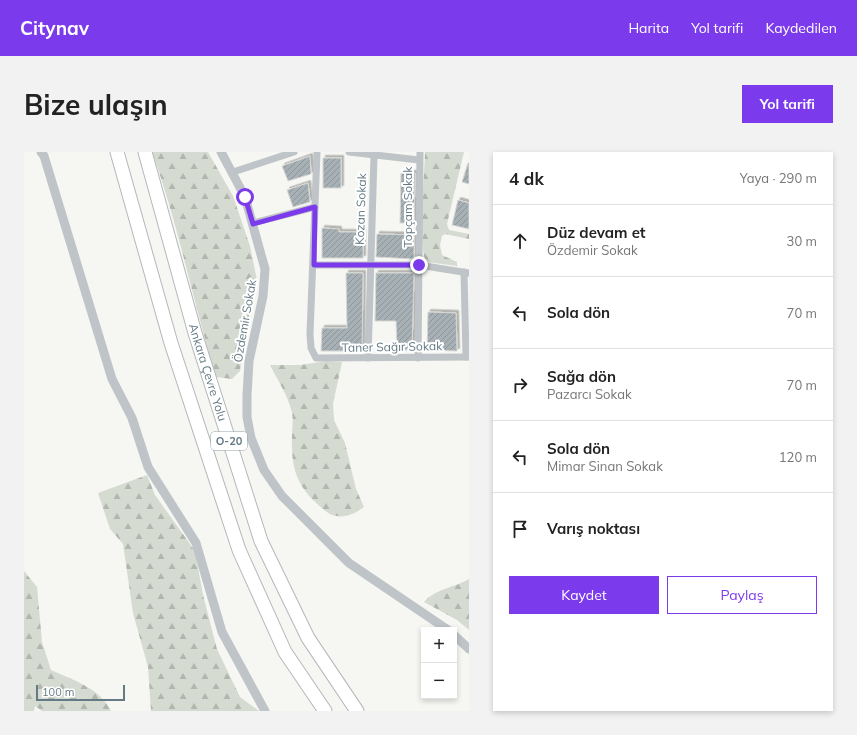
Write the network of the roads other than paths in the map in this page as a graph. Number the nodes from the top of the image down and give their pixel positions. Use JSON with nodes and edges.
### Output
{"nodes":[{"id":1,"x":41,"y":152,"type":"edge"},
{"id":2,"x":117,"y":152,"type":"edge"},
{"id":3,"x":145,"y":152,"type":"edge"},
{"id":4,"x":222,"y":152,"type":"edge"},
{"id":5,"x":294,"y":152,"type":"edge"},
{"id":6,"x":317,"y":152,"type":"edge"},
{"id":7,"x":349,"y":152,"type":"edge"},
{"id":8,"x":420,"y":152,"type":"edge"},
{"id":9,"x":374,"y":156,"type":"junction"},
{"id":10,"x":419,"y":160,"type":"junction"},
{"id":11,"x":233,"y":172,"type":"junction"},
{"id":12,"x":315,"y":207,"type":"junction"},
{"id":13,"x":253,"y":224,"type":"junction"},
{"id":14,"x":314,"y":265,"type":"junction"},
{"id":15,"x":370,"y":265,"type":"junction"},
{"id":16,"x":419,"y":265,"type":"junction"},
{"id":17,"x":466,"y":272,"type":"edge"},
{"id":18,"x":468,"y":357,"type":"edge"},
{"id":19,"x":368,"y":358,"type":"junction"},
{"id":20,"x":418,"y":358,"type":"junction"},
{"id":21,"x":444,"y":627,"type":"edge"},
{"id":22,"x":457,"y":638,"type":"edge"},
{"id":23,"x":469,"y":649,"type":"edge"},
{"id":24,"x":265,"y":711,"type":"edge"},
{"id":25,"x":325,"y":711,"type":"edge"},
{"id":26,"x":357,"y":711,"type":"edge"}],
"edges":[{"from":1,"to":24,"type":"street"},
{"from":2,"to":25,"type":"highway","name":"Ankara Çevre Yolu","number":"O-20"},
{"from":3,"to":26,"type":"highway","name":"Ankara Çevre Yolu","number":"O-20"},
{"from":4,"to":11,"type":"street","name":"Özdemir Sokak"},
{"from":5,"to":11,"type":"street"},
{"from":6,"to":12,"type":"street"},
{"from":7,"to":9,"type":"street"},
{"from":8,"to":10,"type":"street","name":"Topçam Sokak"},
{"from":9,"to":10,"type":"street"},
{"from":9,"to":15,"type":"street","name":"Kozan Sokak"},
{"from":10,"to":16,"type":"street","name":"Topçam Sokak"},
{"from":11,"to":13,"type":"street","name":"Özdemir Sokak"},
{"from":12,"to":13,"type":"street"},
{"from":12,"to":14,"type":"street"},
{"from":13,"to":21,"type":"street","name":"Özdemir Sokak"},
{"from":14,"to":15,"type":"street"},
{"from":14,"to":19,"type":"street","name":"Taner Sağır Sokak"},
{"from":15,"to":16,"type":"street"},
{"from":15,"to":19,"type":"street","name":"Kozan Sokak"},
{"from":16,"to":17,"type":"street"},
{"from":16,"to":20,"type":"street","name":"Topçam Sokak"},
{"from":17,"to":18,"type":"street"},
{"from":18,"to":20,"type":"street","name":"Taner Sağır Sokak"},
{"from":19,"to":20,"type":"street","name":"Taner Sağır Sokak"},
{"from":22,"to":23,"type":"street"}]}
